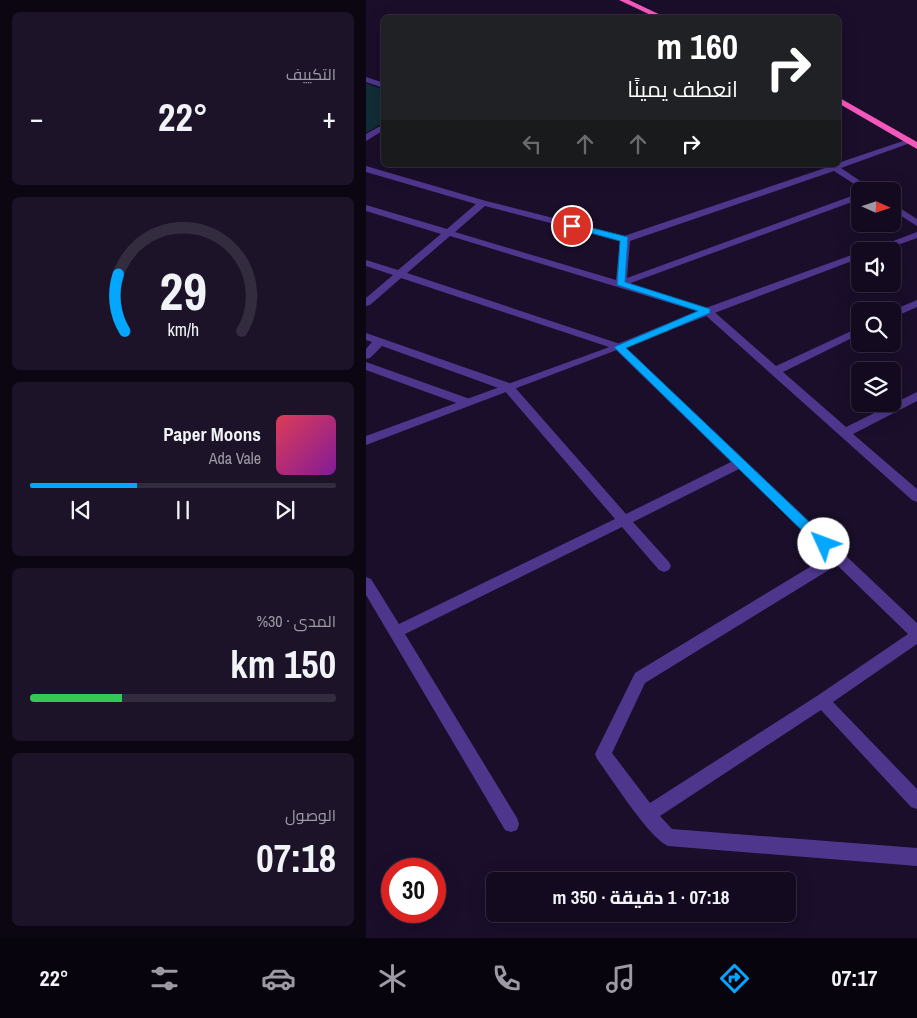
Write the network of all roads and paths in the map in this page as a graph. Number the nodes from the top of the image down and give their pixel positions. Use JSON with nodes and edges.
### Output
{"nodes":[{"id":1,"x":624,"y":0,"type":"edge"},
{"id":2,"x":637,"y":0,"type":"edge"},
{"id":3,"x":664,"y":15,"type":"edge"},
{"id":4,"x":665,"y":15,"type":"edge"},
{"id":5,"x":366,"y":79,"type":"edge"},
{"id":6,"x":381,"y":85,"type":"edge"},
{"id":7,"x":841,"y":93,"type":"edge"},
{"id":8,"x":841,"y":101,"type":"edge"},
{"id":9,"x":381,"y":128,"type":"edge"},
{"id":10,"x":366,"y":138,"type":"edge"},
{"id":11,"x":914,"y":142,"type":"edge"},
{"id":12,"x":841,"y":164,"type":"edge"},
{"id":13,"x":830,"y":167,"type":"edge"},
{"id":14,"x":835,"y":167,"type":"edge"},
{"id":15,"x":366,"y":169,"type":"edge"},
{"id":16,"x":857,"y":182,"type":"edge"},
{"id":17,"x":851,"y":199,"type":"edge"},
{"id":18,"x":483,"y":203,"type":"junction"},
{"id":19,"x":366,"y":208,"type":"edge"},
{"id":20,"x":901,"y":212,"type":"edge"},
{"id":21,"x":917,"y":223,"type":"edge"},
{"id":22,"x":446,"y":233,"type":"junction"},
{"id":23,"x":917,"y":235,"type":"edge"},
{"id":24,"x":625,"y":239,"type":"junction"},
{"id":25,"x":897,"y":242,"type":"edge"},
{"id":26,"x":851,"y":259,"type":"edge"},
{"id":27,"x":366,"y":263,"type":"edge"},
{"id":28,"x":400,"y":275,"type":"junction"},
{"id":29,"x":621,"y":283,"type":"junction"},
{"id":30,"x":366,"y":303,"type":"edge"},
{"id":31,"x":917,"y":303,"type":"edge"},
{"id":32,"x":707,"y":311,"type":"junction"},
{"id":33,"x":901,"y":311,"type":"edge"},
{"id":34,"x":851,"y":334,"type":"edge"},
{"id":35,"x":366,"y":336,"type":"edge"},
{"id":36,"x":380,"y":341,"type":"junction"},
{"id":37,"x":619,"y":347,"type":"junction"},
{"id":38,"x":366,"y":356,"type":"edge"},
{"id":39,"x":366,"y":366,"type":"edge"},
{"id":40,"x":775,"y":371,"type":"junction"},
{"id":41,"x":508,"y":387,"type":"junction"},
{"id":42,"x":917,"y":396,"type":"edge"},
{"id":43,"x":466,"y":402,"type":"junction"},
{"id":44,"x":844,"y":433,"type":"junction"},
{"id":45,"x":366,"y":442,"type":"edge"},
{"id":46,"x":739,"y":464,"type":"junction"},
{"id":47,"x":917,"y":497,"type":"edge"},
{"id":48,"x":625,"y":521,"type":"junction"},
{"id":49,"x":838,"y":557,"type":"junction"},
{"id":50,"x":664,"y":566,"type":"dead end"},
{"id":51,"x":366,"y":583,"type":"edge"},
{"id":52,"x":396,"y":632,"type":"junction"},
{"id":53,"x":917,"y":634,"type":"edge"},
{"id":54,"x":822,"y":701,"type":"junction"},
{"id":55,"x":917,"y":801,"type":"edge"},
{"id":56,"x":648,"y":814,"type":"junction"},
{"id":57,"x":511,"y":824,"type":"dead end"},
{"id":58,"x":917,"y":857,"type":"edge"}],
"edges":[{"from":1,"to":3,"type":"highway"},
{"from":2,"to":4,"type":"highway"},
{"from":5,"to":6,"type":"street"},
{"from":7,"to":11,"type":"highway"},
{"from":8,"to":11,"type":"highway"},
{"from":9,"to":10,"type":"street"},
{"from":11,"to":12,"type":"street"},
{"from":13,"to":24,"type":"street"},
{"from":14,"to":16,"type":"street"},
{"from":15,"to":18,"type":"street"},
{"from":17,"to":29,"type":"street"},
{"from":18,"to":22,"type":"street"},
{"from":18,"to":24,"type":"street"},
{"from":19,"to":22,"type":"street"},
{"from":20,"to":21,"type":"street"},
{"from":22,"to":28,"type":"street"},
{"from":22,"to":29,"type":"street"},
{"from":23,"to":25,"type":"street"},
{"from":24,"to":29,"type":"street"},
{"from":26,"to":32,"type":"street"},
{"from":27,"to":28,"type":"street"},
{"from":28,"to":30,"type":"street"},
{"from":28,"to":37,"type":"street"},
{"from":29,"to":32,"type":"street"},
{"from":31,"to":33,"type":"street"},
{"from":32,"to":37,"type":"street"},
{"from":32,"to":40,"type":"street"},
{"from":34,"to":40,"type":"street"},
{"from":35,"to":36,"type":"street"},
{"from":36,"to":38,"type":"street"},
{"from":36,"to":41,"type":"street"},
{"from":37,"to":41,"type":"street"},
{"from":37,"to":46,"type":"street"},
{"from":39,"to":43,"type":"street"},
{"from":40,"to":44,"type":"street"},
{"from":41,"to":43,"type":"street"},
{"from":41,"to":48,"type":"street"},
{"from":42,"to":44,"type":"street"},
{"from":43,"to":45,"type":"street"},
{"from":44,"to":47,"type":"street"},
{"from":46,"to":48,"type":"street"},
{"from":46,"to":49,"type":"street"},
{"from":48,"to":50,"type":"street"},
{"from":48,"to":52,"type":"street"},
{"from":49,"to":53,"type":"street"},
{"from":49,"to":56,"type":"street"},
{"from":51,"to":52,"type":"street"},
{"from":52,"to":57,"type":"street"},
{"from":53,"to":54,"type":"street"},
{"from":54,"to":55,"type":"street"},
{"from":54,"to":56,"type":"street"},
{"from":56,"to":58,"type":"street"}]}
